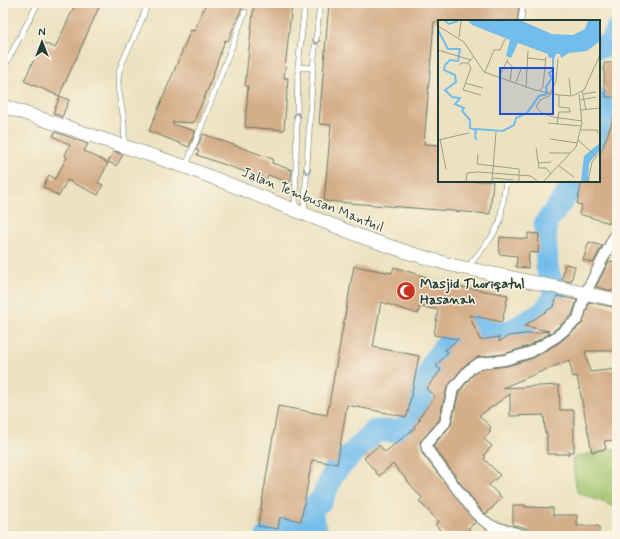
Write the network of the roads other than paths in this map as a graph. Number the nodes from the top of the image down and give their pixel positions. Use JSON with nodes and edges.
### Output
{"nodes":[{"id":1,"x":38,"y":3,"type":"edge"},
{"id":2,"x":147,"y":3,"type":"edge"},
{"id":3,"x":305,"y":3,"type":"edge"},
{"id":4,"x":320,"y":3,"type":"edge"},
{"id":5,"x":523,"y":3,"type":"edge"},
{"id":6,"x":245,"y":12,"type":"dead end"},
{"id":7,"x":522,"y":20,"type":"edge"},
{"id":8,"x":298,"y":67,"type":"junction"},
{"id":9,"x":313,"y":68,"type":"junction"},
{"id":10,"x":3,"y":69,"type":"edge"},
{"id":11,"x":3,"y":106,"type":"edge"},
{"id":12,"x":124,"y":146,"type":"junction"},
{"id":13,"x":186,"y":167,"type":"junction"},
{"id":14,"x":506,"y":182,"type":"edge"},
{"id":15,"x":300,"y":212,"type":"junction"},
{"id":16,"x":617,"y":231,"type":"edge"},
{"id":17,"x":468,"y":268,"type":"junction"},
{"id":18,"x":585,"y":294,"type":"junction"},
{"id":19,"x":617,"y":300,"type":"edge"},
{"id":20,"x":527,"y":536,"type":"edge"}],
"edges":[{"from":1,"to":10,"type":"lane"},
{"from":2,"to":12,"type":"lane"},
{"from":3,"to":8,"type":"lane"},
{"from":4,"to":9,"type":"lane","one_way":true},
{"from":5,"to":7,"type":"lane"},
{"from":6,"to":13,"type":"lane"},
{"from":8,"to":9,"type":"lane"},
{"from":15,"to":8,"type":"lane","one_way":true},
{"from":9,"to":15,"type":"lane","one_way":true},
{"from":11,"to":12,"type":"street","name":"Jalan Tembusan Mantuil"},
{"from":12,"to":13,"type":"street","name":"Jalan Tembusan Mantuil"},
{"from":13,"to":15,"type":"street","name":"Jalan Tembusan Mantuil"},
{"from":14,"to":17,"type":"lane"},
{"from":15,"to":17,"type":"street","name":"Jalan Tembusan Mantuil"},
{"from":16,"to":18,"type":"street"},
{"from":17,"to":18,"type":"street","name":"Jalan Tembusan Mantuil"},
{"from":18,"to":19,"type":"street","name":"Jalan Tembusan Mantuil"},
{"from":18,"to":20,"type":"street"}]}
